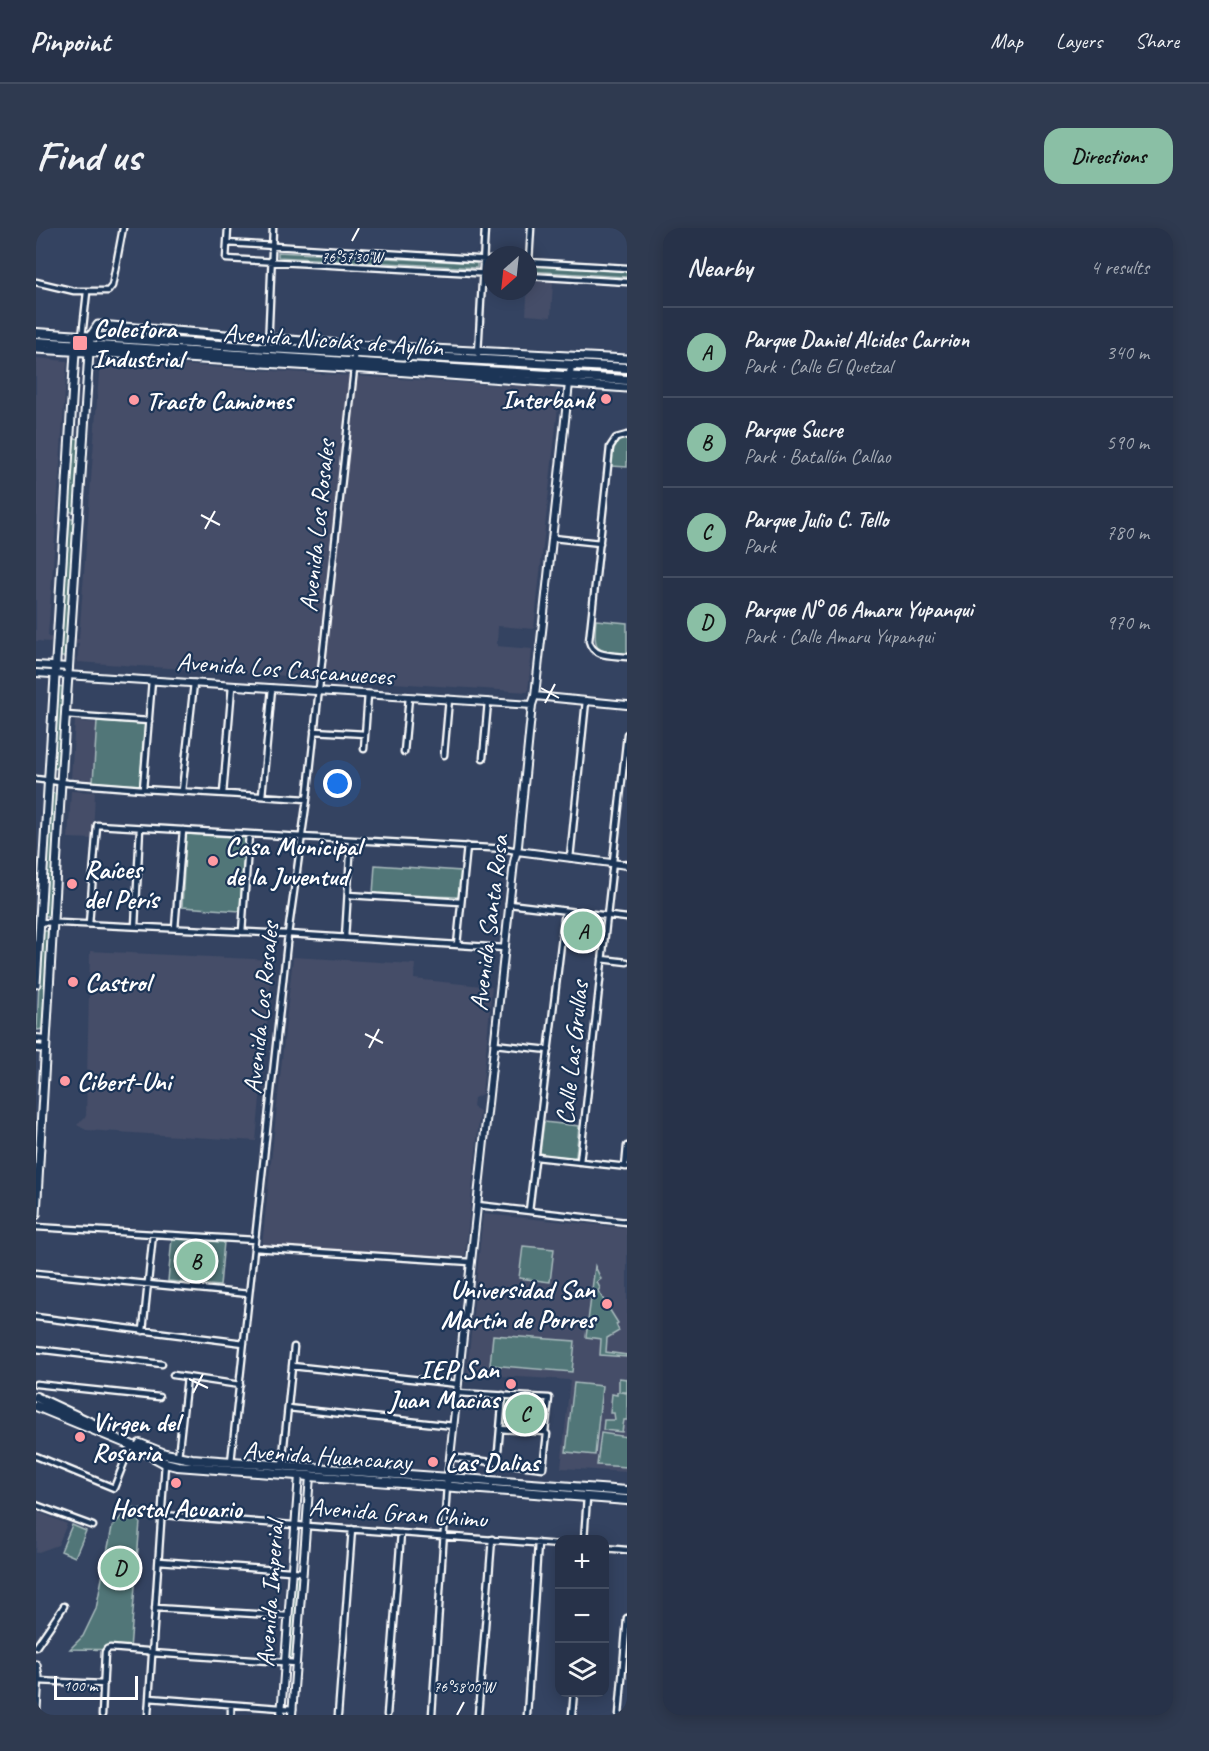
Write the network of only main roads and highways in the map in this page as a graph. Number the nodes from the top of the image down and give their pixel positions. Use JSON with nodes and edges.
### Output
{"nodes":[{"id":1,"x":36,"y":328,"type":"edge"},
{"id":2,"x":36,"y":333,"type":"edge"},
{"id":3,"x":48,"y":334,"type":"junction"},
{"id":4,"x":83,"y":337,"type":"junction"},
{"id":5,"x":36,"y":342,"type":"edge"},
{"id":6,"x":155,"y":346,"type":"junction"},
{"id":7,"x":36,"y":349,"type":"edge"},
{"id":8,"x":75,"y":349,"type":"junction"},
{"id":9,"x":89,"y":350,"type":"junction"},
{"id":10,"x":427,"y":350,"type":"junction"},
{"id":11,"x":396,"y":354,"type":"junction"},
{"id":12,"x":478,"y":356,"type":"junction"},
{"id":13,"x":354,"y":357,"type":"junction"},
{"id":14,"x":627,"y":359,"type":"edge"},
{"id":15,"x":397,"y":365,"type":"junction"},
{"id":16,"x":627,"y":368,"type":"edge"},
{"id":17,"x":380,"y":370,"type":"junction"},
{"id":18,"x":627,"y":380,"type":"edge"},
{"id":19,"x":570,"y":381,"type":"junction"},
{"id":20,"x":627,"y":388,"type":"edge"},
{"id":21,"x":69,"y":437,"type":"junction"},
{"id":22,"x":84,"y":438,"type":"junction"},
{"id":23,"x":64,"y":517,"type":"junction"},
{"id":24,"x":79,"y":518,"type":"junction"},
{"id":25,"x":39,"y":871,"type":"edge"},
{"id":26,"x":38,"y":912,"type":"edge"},
{"id":27,"x":37,"y":955,"type":"edge"},
{"id":28,"x":36,"y":984,"type":"edge"},
{"id":29,"x":36,"y":1215,"type":"edge"},
{"id":30,"x":36,"y":1397,"type":"edge"},
{"id":31,"x":36,"y":1406,"type":"edge"},
{"id":32,"x":448,"y":1481,"type":"junction"},
{"id":33,"x":627,"y":1491,"type":"edge"},
{"id":34,"x":627,"y":1500,"type":"edge"},
{"id":35,"x":36,"y":1665,"type":"edge"},
{"id":36,"x":36,"y":1710,"type":"edge"}],
"edges":[{"from":1,"to":3,"type":"main road"},
{"from":2,"to":3,"type":"main road","name":"Avenida Nicolás de Ayllón"},
{"from":3,"to":4,"type":"main road","name":"Avenida Nicolás de Ayllón"},
{"from":4,"to":6,"type":"main road","name":"Avenida Nicolás de Ayllón"},
{"from":4,"to":8,"type":"main road"},
{"from":4,"to":9,"type":"main road"},
{"from":4,"to":13,"type":"main road","name":"Avenida Nicolás de Ayllón"},
{"from":5,"to":8,"type":"main road","name":"Avenida Nicolás de Ayllón"},
{"from":6,"to":9,"type":"main road","name":"Avenida Nicolás de Ayllón"},
{"from":6,"to":13,"type":"main road","name":"Avenida Nicolás de Ayllón"},
{"from":6,"to":13,"type":"main road","name":"Avenida Nicolás de Ayllón"},
{"from":7,"to":8,"type":"main road","name":"Avenida Nicolás de Ayllón"},
{"from":8,"to":9,"type":"main road","name":"Avenida Nicolás de Ayllón"},
{"from":8,"to":21,"type":"main road"},
{"from":9,"to":13,"type":"main road","name":"Avenida Nicolás de Ayllón"},
{"from":9,"to":22,"type":"main road"},
{"from":10,"to":11,"type":"main road"},
{"from":10,"to":12,"type":"main road","name":"Avenida Nicolás de Ayllón"},
{"from":10,"to":13,"type":"main road","name":"Avenida Nicolás de Ayllón"},
{"from":11,"to":12,"type":"main road","name":"Avenida Nicolás de Ayllón"},
{"from":11,"to":13,"type":"main road","name":"Avenida Nicolás de Ayllón"},
{"from":12,"to":14,"type":"main road","name":"Avenida Nicolás de Ayllón"},
{"from":12,"to":16,"type":"main road","name":"Avenida Nicolás de Ayllón"},
{"from":13,"to":15,"type":"main road","name":"Avenida Nicolás de Ayllón"},
{"from":13,"to":17,"type":"main road","name":"Avenida Nicolás de Ayllón"},
{"from":15,"to":17,"type":"main road"},
{"from":15,"to":19,"type":"main road","name":"Avenida Nicolás de Ayllón"},
{"from":17,"to":19,"type":"main road","name":"Avenida Nicolás de Ayllón"},
{"from":18,"to":19,"type":"main road","name":"Avenida Nicolás de Ayllón"},
{"from":19,"to":20,"type":"main road"},
{"from":21,"to":22,"type":"main road"},
{"from":21,"to":23,"type":"main road"},
{"from":22,"to":24,"type":"main road"},
{"from":23,"to":24,"type":"main road"},
{"from":23,"to":25,"type":"main road"},
{"from":24,"to":29,"type":"main road"},
{"from":25,"to":26,"type":"main road"},
{"from":26,"to":27,"type":"main road"},
{"from":27,"to":28,"type":"main road"},
{"from":30,"to":32,"type":"main road","name":"Avenida Huancaray"},
{"from":31,"to":32,"type":"main road","name":"Avenida Huancaray"},
{"from":32,"to":33,"type":"main road","name":"Avenida Huancaray"},
{"from":32,"to":34,"type":"main road","name":"Avenida Huancaray"},
{"from":35,"to":36,"type":"main road"}]}
